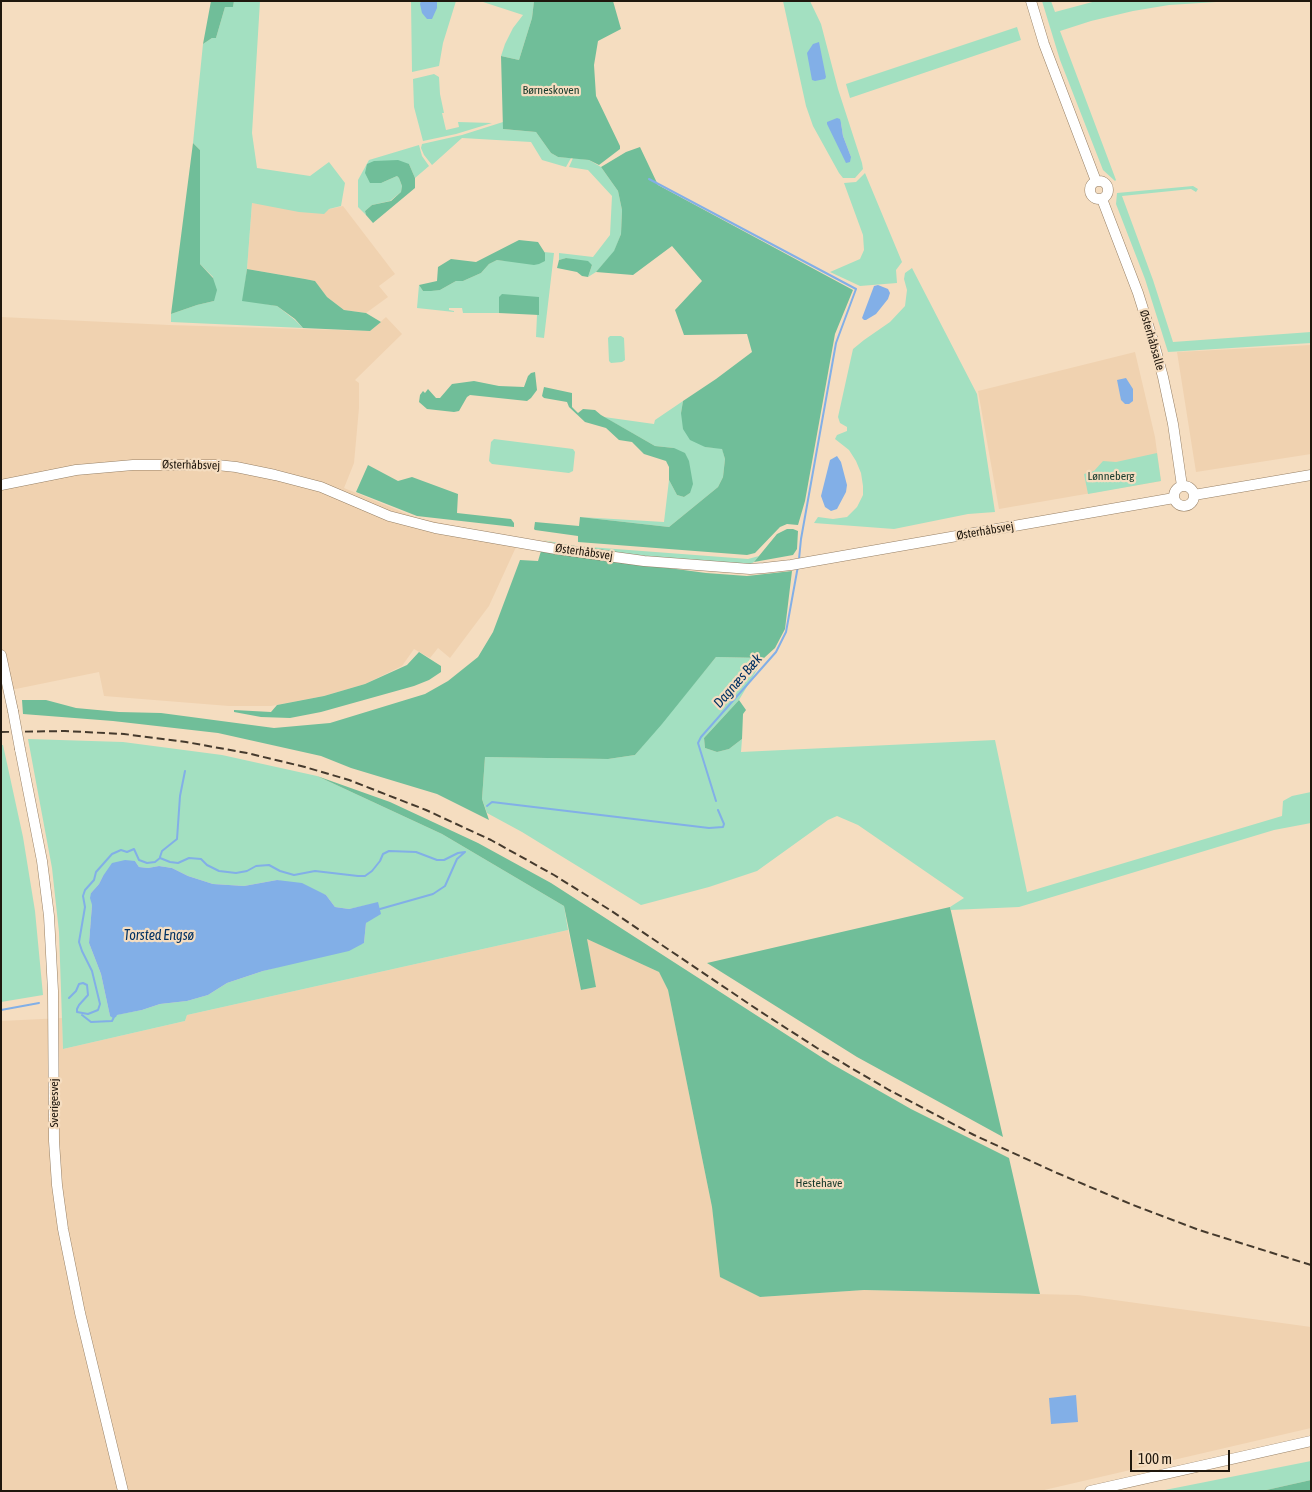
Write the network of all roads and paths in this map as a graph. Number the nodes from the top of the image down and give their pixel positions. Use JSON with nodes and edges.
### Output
{"nodes":[{"id":1,"x":1031,"y":1,"type":"edge"},
{"id":2,"x":1311,"y":475,"type":"edge"},
{"id":3,"x":1,"y":485,"type":"edge"},
{"id":4,"x":1182,"y":486,"type":"junction"},
{"id":5,"x":1194,"y":495,"type":"junction"},
{"id":6,"x":1174,"y":498,"type":"junction"},
{"id":7,"x":1,"y":655,"type":"edge"},
{"id":8,"x":1311,"y":1441,"type":"edge"},
{"id":9,"x":124,"y":1491,"type":"edge"},
{"id":10,"x":1090,"y":1491,"type":"edge"}],
"edges":[{"from":1,"to":4,"type":"street","name":"Østerhåbsalle"},
{"from":2,"to":5,"type":"street"},
{"from":3,"to":6,"type":"street","name":"Østerhåbsvej"},
{"from":4,"to":5,"type":"street"},
{"from":4,"to":6,"type":"street"},
{"from":5,"to":6,"type":"street"},
{"from":7,"to":9,"type":"street","name":"Sverigesvej","bridge":true},
{"from":8,"to":10,"type":"street"}]}
